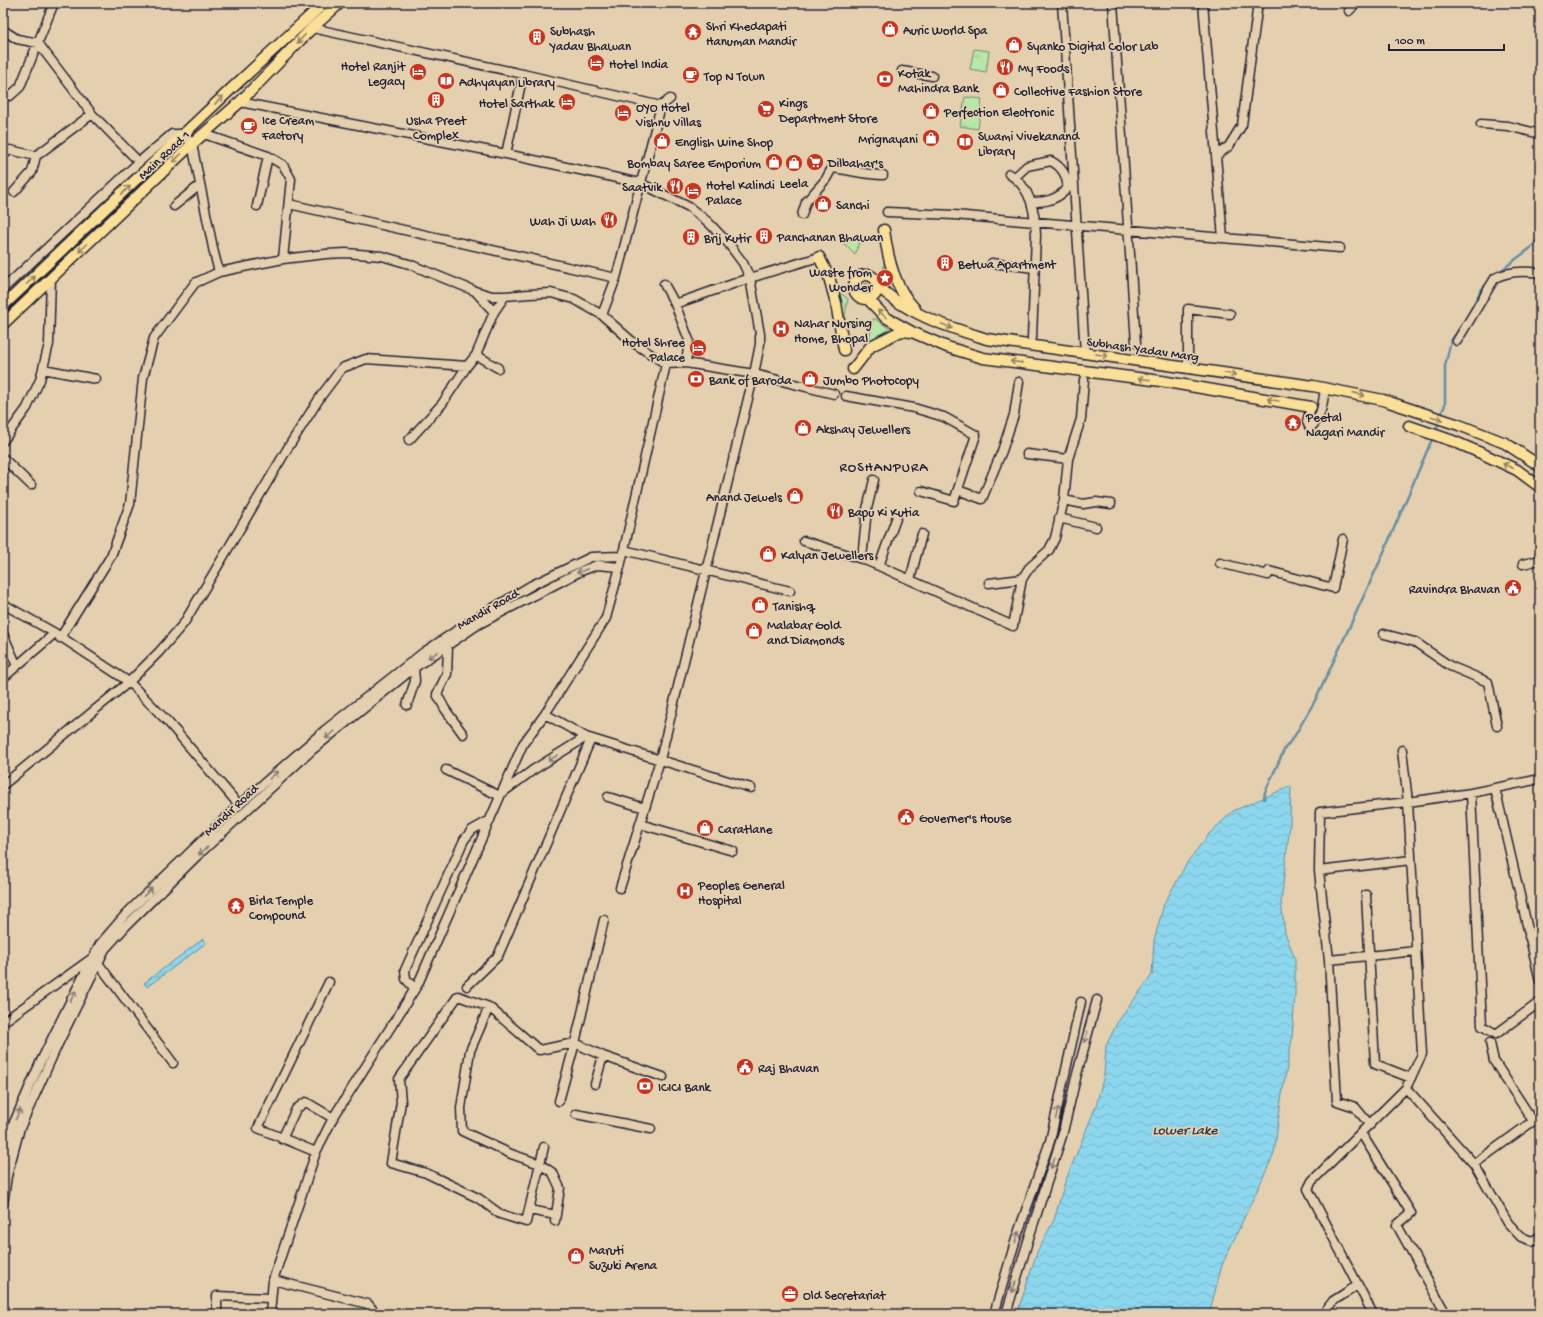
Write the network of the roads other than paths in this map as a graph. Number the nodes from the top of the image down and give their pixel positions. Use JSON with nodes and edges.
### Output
{"nodes":[{"id":1,"x":54,"y":3,"type":"edge"},
{"id":2,"x":324,"y":3,"type":"edge"},
{"id":3,"x":340,"y":3,"type":"edge"},
{"id":4,"x":1062,"y":3,"type":"edge"},
{"id":5,"x":1114,"y":3,"type":"edge"},
{"id":6,"x":1203,"y":3,"type":"edge"},
{"id":7,"x":1258,"y":3,"type":"edge"},
{"id":8,"x":1356,"y":3,"type":"edge"},
{"id":9,"x":1349,"y":11,"type":"dead end"},
{"id":10,"x":312,"y":28,"type":"junction"},
{"id":11,"x":3,"y":30,"type":"edge"},
{"id":12,"x":38,"y":44,"type":"junction"},
{"id":13,"x":902,"y":71,"type":"dead end"},
{"id":14,"x":523,"y":74,"type":"junction"},
{"id":15,"x":932,"y":76,"type":"dead end"},
{"id":16,"x":3,"y":96,"type":"edge"},
{"id":17,"x":670,"y":99,"type":"dead end"},
{"id":18,"x":240,"y":102,"type":"junction"},
{"id":19,"x":661,"y":106,"type":"junction"},
{"id":20,"x":92,"y":114,"type":"junction"},
{"id":21,"x":1482,"y":124,"type":"dead end"},
{"id":22,"x":184,"y":134,"type":"junction"},
{"id":23,"x":204,"y":134,"type":"junction"},
{"id":24,"x":1540,"y":134,"type":"edge"},
{"id":25,"x":192,"y":144,"type":"junction"},
{"id":26,"x":3,"y":154,"type":"edge"},
{"id":27,"x":506,"y":154,"type":"junction"},
{"id":28,"x":36,"y":156,"type":"junction"},
{"id":29,"x":268,"y":156,"type":"junction"},
{"id":30,"x":1216,"y":156,"type":"junction"},
{"id":31,"x":139,"y":162,"type":"junction"},
{"id":32,"x":883,"y":175,"type":"dead end"},
{"id":33,"x":640,"y":183,"type":"junction"},
{"id":34,"x":200,"y":185,"type":"junction"},
{"id":35,"x":14,"y":192,"type":"dead end"},
{"id":36,"x":1032,"y":202,"type":"junction"},
{"id":37,"x":289,"y":204,"type":"junction"},
{"id":38,"x":174,"y":206,"type":"dead end"},
{"id":39,"x":257,"y":206,"type":"dead end"},
{"id":40,"x":887,"y":212,"type":"dead end"},
{"id":41,"x":802,"y":215,"type":"dead end"},
{"id":42,"x":1036,"y":222,"type":"junction"},
{"id":43,"x":1077,"y":225,"type":"junction"},
{"id":44,"x":1128,"y":229,"type":"junction"},
{"id":45,"x":884,"y":230,"type":"dead end"},
{"id":46,"x":1223,"y":238,"type":"junction"},
{"id":47,"x":1340,"y":248,"type":"dead end"},
{"id":48,"x":819,"y":257,"type":"joint"},
{"id":49,"x":283,"y":259,"type":"junction"},
{"id":50,"x":992,"y":264,"type":"dead end"},
{"id":51,"x":1034,"y":268,"type":"junction"},
{"id":52,"x":219,"y":272,"type":"junction"},
{"id":53,"x":1540,"y":274,"type":"edge"},
{"id":54,"x":51,"y":278,"type":"junction"},
{"id":55,"x":616,"y":278,"type":"junction"},
{"id":56,"x":750,"y":278,"type":"junction"},
{"id":57,"x":664,"y":284,"type":"dead end"},
{"id":58,"x":878,"y":285,"type":"junction"},
{"id":59,"x":3,"y":289,"type":"edge"},
{"id":60,"x":475,"y":291,"type":"junction"},
{"id":61,"x":505,"y":296,"type":"junction"},
{"id":62,"x":868,"y":299,"type":"junction"},
{"id":63,"x":675,"y":304,"type":"junction"},
{"id":64,"x":3,"y":306,"type":"edge"},
{"id":65,"x":494,"y":312,"type":"junction"},
{"id":66,"x":920,"y":314,"type":"junction"},
{"id":67,"x":1230,"y":314,"type":"dead end"},
{"id":68,"x":602,"y":315,"type":"junction"},
{"id":69,"x":3,"y":324,"type":"edge"},
{"id":70,"x":912,"y":332,"type":"junction"},
{"id":71,"x":1032,"y":338,"type":"dead end"},
{"id":72,"x":1457,"y":341,"type":"dead end"},
{"id":73,"x":1136,"y":343,"type":"dead end"},
{"id":74,"x":844,"y":350,"type":"dead end"},
{"id":75,"x":1085,"y":353,"type":"junction"},
{"id":76,"x":476,"y":355,"type":"junction"},
{"id":77,"x":686,"y":363,"type":"junction"},
{"id":78,"x":666,"y":364,"type":"junction"},
{"id":79,"x":466,"y":366,"type":"junction"},
{"id":80,"x":498,"y":368,"type":"dead end"},
{"id":81,"x":1188,"y":368,"type":"junction"},
{"id":82,"x":43,"y":369,"type":"junction"},
{"id":83,"x":853,"y":369,"type":"dead end"},
{"id":84,"x":754,"y":374,"type":"junction"},
{"id":85,"x":96,"y":379,"type":"dead end"},
{"id":86,"x":1084,"y":380,"type":"dead end"},
{"id":87,"x":1019,"y":382,"type":"dead end"},
{"id":88,"x":1325,"y":388,"type":"junction"},
{"id":89,"x":834,"y":394,"type":"dead end"},
{"id":90,"x":846,"y":396,"type":"dead end"},
{"id":91,"x":1311,"y":407,"type":"joint"},
{"id":92,"x":1409,"y":426,"type":"dead end"},
{"id":93,"x":409,"y":440,"type":"dead end"},
{"id":94,"x":3,"y":442,"type":"edge"},
{"id":95,"x":1027,"y":454,"type":"dead end"},
{"id":96,"x":3,"y":458,"type":"edge"},
{"id":97,"x":1068,"y":459,"type":"junction"},
{"id":98,"x":1540,"y":466,"type":"edge"},
{"id":99,"x":874,"y":480,"type":"dead end"},
{"id":100,"x":31,"y":486,"type":"dead end"},
{"id":101,"x":1540,"y":488,"type":"edge"},
{"id":102,"x":958,"y":490,"type":"junction"},
{"id":103,"x":920,"y":491,"type":"dead end"},
{"id":104,"x":1064,"y":500,"type":"junction"},
{"id":105,"x":1111,"y":504,"type":"dead end"},
{"id":106,"x":897,"y":516,"type":"dead end"},
{"id":107,"x":1059,"y":518,"type":"junction"},
{"id":108,"x":1096,"y":527,"type":"dead end"},
{"id":109,"x":922,"y":534,"type":"dead end"},
{"id":110,"x":1344,"y":539,"type":"dead end"},
{"id":111,"x":804,"y":541,"type":"dead end"},
{"id":112,"x":623,"y":553,"type":"junction"},
{"id":113,"x":862,"y":559,"type":"junction"},
{"id":114,"x":1540,"y":560,"type":"edge"},
{"id":115,"x":1220,"y":563,"type":"dead end"},
{"id":116,"x":1523,"y":564,"type":"dead end"},
{"id":117,"x":879,"y":566,"type":"junction"},
{"id":118,"x":620,"y":567,"type":"junction"},
{"id":119,"x":707,"y":571,"type":"junction"},
{"id":120,"x":1022,"y":579,"type":"junction"},
{"id":121,"x":910,"y":580,"type":"junction"},
{"id":122,"x":989,"y":583,"type":"dead end"},
{"id":123,"x":790,"y":592,"type":"dead end"},
{"id":124,"x":3,"y":604,"type":"edge"},
{"id":125,"x":3,"y":634,"type":"edge"},
{"id":126,"x":1384,"y":634,"type":"dead end"},
{"id":127,"x":57,"y":635,"type":"junction"},
{"id":128,"x":448,"y":645,"type":"junction"},
{"id":129,"x":17,"y":666,"type":"junction"},
{"id":130,"x":414,"y":668,"type":"junction"},
{"id":131,"x":3,"y":678,"type":"edge"},
{"id":132,"x":129,"y":682,"type":"junction"},
{"id":133,"x":407,"y":705,"type":"dead end"},
{"id":134,"x":545,"y":714,"type":"junction"},
{"id":135,"x":1497,"y":726,"type":"dead end"},
{"id":136,"x":463,"y":734,"type":"dead end"},
{"id":137,"x":588,"y":738,"type":"junction"},
{"id":138,"x":1402,"y":750,"type":"dead end"},
{"id":139,"x":660,"y":760,"type":"junction"},
{"id":140,"x":446,"y":770,"type":"dead end"},
{"id":141,"x":1540,"y":779,"type":"edge"},
{"id":142,"x":3,"y":785,"type":"edge"},
{"id":143,"x":751,"y":788,"type":"dead end"},
{"id":144,"x":1495,"y":788,"type":"junction"},
{"id":145,"x":1471,"y":792,"type":"junction"},
{"id":146,"x":501,"y":795,"type":"junction"},
{"id":147,"x":608,"y":797,"type":"dead end"},
{"id":148,"x":1408,"y":802,"type":"junction"},
{"id":149,"x":239,"y":805,"type":"junction"},
{"id":150,"x":644,"y":808,"type":"junction"},
{"id":151,"x":490,"y":820,"type":"junction"},
{"id":152,"x":640,"y":824,"type":"junction"},
{"id":153,"x":733,"y":850,"type":"dead end"},
{"id":154,"x":1410,"y":860,"type":"junction"},
{"id":155,"x":1319,"y":871,"type":"junction"},
{"id":156,"x":620,"y":888,"type":"dead end"},
{"id":157,"x":1366,"y":895,"type":"dead end"},
{"id":158,"x":604,"y":920,"type":"dead end"},
{"id":159,"x":1540,"y":933,"type":"edge"},
{"id":160,"x":1529,"y":937,"type":"junction"},
{"id":161,"x":1416,"y":951,"type":"junction"},
{"id":162,"x":1536,"y":952,"type":"edge"},
{"id":163,"x":1370,"y":956,"type":"junction"},
{"id":164,"x":95,"y":960,"type":"junction"},
{"id":165,"x":1329,"y":960,"type":"junction"},
{"id":166,"x":1540,"y":981,"type":"edge"},
{"id":167,"x":329,"y":982,"type":"dead end"},
{"id":168,"x":467,"y":986,"type":"dead end"},
{"id":169,"x":415,"y":989,"type":"junction"},
{"id":170,"x":1096,"y":1000,"type":"dead end"},
{"id":171,"x":1081,"y":1002,"type":"dead end"},
{"id":172,"x":1540,"y":1002,"type":"edge"},
{"id":173,"x":489,"y":1007,"type":"junction"},
{"id":174,"x":3,"y":1022,"type":"edge"},
{"id":175,"x":575,"y":1043,"type":"junction"},
{"id":176,"x":1490,"y":1043,"type":"dead end"},
{"id":177,"x":603,"y":1056,"type":"junction"},
{"id":178,"x":173,"y":1063,"type":"dead end"},
{"id":179,"x":663,"y":1077,"type":"dead end"},
{"id":180,"x":1411,"y":1078,"type":"junction"},
{"id":181,"x":595,"y":1084,"type":"dead end"},
{"id":182,"x":1406,"y":1088,"type":"junction"},
{"id":183,"x":560,"y":1101,"type":"dead end"},
{"id":184,"x":576,"y":1114,"type":"dead end"},
{"id":185,"x":1540,"y":1116,"type":"edge"},
{"id":186,"x":333,"y":1118,"type":"junction"},
{"id":187,"x":1533,"y":1121,"type":"junction"},
{"id":188,"x":1370,"y":1125,"type":"junction"},
{"id":189,"x":651,"y":1128,"type":"dead end"},
{"id":190,"x":1361,"y":1133,"type":"junction"},
{"id":191,"x":282,"y":1139,"type":"junction"},
{"id":192,"x":544,"y":1147,"type":"dead end"},
{"id":193,"x":316,"y":1152,"type":"junction"},
{"id":194,"x":540,"y":1164,"type":"junction"},
{"id":195,"x":1474,"y":1164,"type":"junction"},
{"id":196,"x":3,"y":1165,"type":"edge"},
{"id":197,"x":3,"y":1206,"type":"edge"},
{"id":198,"x":529,"y":1210,"type":"junction"},
{"id":199,"x":1540,"y":1237,"type":"edge"},
{"id":200,"x":273,"y":1280,"type":"junction"},
{"id":201,"x":1358,"y":1285,"type":"junction"},
{"id":202,"x":271,"y":1298,"type":"junction"},
{"id":203,"x":217,"y":1314,"type":"edge"},
{"id":204,"x":270,"y":1314,"type":"edge"},
{"id":205,"x":376,"y":1314,"type":"edge"},
{"id":206,"x":994,"y":1314,"type":"edge"},
{"id":207,"x":1006,"y":1314,"type":"edge"},
{"id":208,"x":1323,"y":1314,"type":"edge"},
{"id":209,"x":1373,"y":1314,"type":"edge"},
{"id":210,"x":1446,"y":1314,"type":"edge"}],
"edges":[{"from":1,"to":12,"type":"street"},
{"from":22,"to":2,"type":"main road","name":"Main Road 1","one_way":true},
{"from":3,"to":10,"type":"main road","name":"Main Road 1"},
{"from":4,"to":43,"type":"street"},
{"from":5,"to":44,"type":"street"},
{"from":6,"to":30,"type":"street"},
{"from":7,"to":30,"type":"street"},
{"from":8,"to":9,"type":"street"},
{"from":10,"to":14,"type":"street"},
{"from":10,"to":18,"type":"main road","name":"Main Road 1","one_way":true},
{"from":11,"to":12,"type":"street"},
{"from":12,"to":16,"type":"street"},
{"from":12,"to":20,"type":"street"},
{"from":13,"to":15,"type":"street"},
{"from":14,"to":19,"type":"street"},
{"from":14,"to":27,"type":"street"},
{"from":17,"to":19,"type":"street"},
{"from":18,"to":23,"type":"main road","name":"Main Road 1"},
{"from":18,"to":27,"type":"street"},
{"from":19,"to":33,"type":"street"},
{"from":20,"to":28,"type":"street"},
{"from":20,"to":31,"type":"street"},
{"from":21,"to":24,"type":"street"},
{"from":22,"to":25,"type":"street"},
{"from":22,"to":31,"type":"street"},
{"from":64,"to":22,"type":"main road","name":"Main Road 1","one_way":true},
{"from":23,"to":25,"type":"main road","name":"Main Road 1"},
{"from":23,"to":29,"type":"street"},
{"from":25,"to":34,"type":"street"},
{"from":25,"to":54,"type":"main road","name":"Main Road 1","one_way":true},
{"from":26,"to":28,"type":"street"},
{"from":27,"to":33,"type":"street"},
{"from":28,"to":35,"type":"street"},
{"from":29,"to":37,"type":"street"},
{"from":29,"to":39,"type":"street"},
{"from":30,"to":46,"type":"street"},
{"from":31,"to":59,"type":"street"},
{"from":32,"to":41,"type":"street"},
{"from":33,"to":55,"type":"street"},
{"from":33,"to":56,"type":"street"},
{"from":34,"to":38,"type":"street"},
{"from":34,"to":52,"type":"street"},
{"from":36,"to":36,"type":"street"},
{"from":36,"to":42,"type":"street"},
{"from":37,"to":49,"type":"street"},
{"from":37,"to":55,"type":"street"},
{"from":40,"to":42,"type":"street"},
{"from":42,"to":43,"type":"street"},
{"from":42,"to":51,"type":"street"},
{"from":43,"to":44,"type":"street"},
{"from":43,"to":75,"type":"street"},
{"from":44,"to":46,"type":"street"},
{"from":44,"to":73,"type":"street"},
{"from":45,"to":66,"type":"main road"},
{"from":46,"to":47,"type":"street"},
{"from":48,"to":56,"type":"street"},
{"from":48,"to":74,"type":"main road"},
{"from":49,"to":52,"type":"street"},
{"from":49,"to":60,"type":"street"},
{"from":50,"to":51,"type":"street"},
{"from":51,"to":71,"type":"street"},
{"from":52,"to":127,"type":"street"},
{"from":53,"to":72,"type":"street"},
{"from":54,"to":69,"type":"main road","name":"Main Road 1"},
{"from":54,"to":82,"type":"street"},
{"from":55,"to":68,"type":"street"},
{"from":56,"to":63,"type":"street"},
{"from":56,"to":84,"type":"street"},
{"from":57,"to":63,"type":"street"},
{"from":58,"to":62,"type":"main road"},
{"from":58,"to":62,"type":"main road"},
{"from":58,"to":66,"type":"main road","name":"Subhash Yadav Marg"},
{"from":60,"to":61,"type":"street"},
{"from":60,"to":65,"type":"street"},
{"from":61,"to":65,"type":"street"},
{"from":61,"to":68,"type":"street"},
{"from":70,"to":62,"type":"main road","one_way":true},
{"from":63,"to":77,"type":"street"},
{"from":65,"to":76,"type":"street"},
{"from":66,"to":75,"type":"main road","name":"Subhash Yadav Marg","one_way":true},
{"from":67,"to":81,"type":"street"},
{"from":68,"to":78,"type":"street"},
{"from":70,"to":83,"type":"main road"},
{"from":91,"to":70,"type":"main road","one_way":true},
{"from":75,"to":81,"type":"main road","name":"Subhash Yadav Marg","one_way":true},
{"from":76,"to":79,"type":"street"},
{"from":76,"to":80,"type":"street"},
{"from":77,"to":78,"type":"street"},
{"from":77,"to":84,"type":"street"},
{"from":78,"to":112,"type":"street"},
{"from":79,"to":93,"type":"street"},
{"from":79,"to":132,"type":"street"},
{"from":81,"to":88,"type":"main road","name":"Subhash Yadav Marg","one_way":true},
{"from":82,"to":85,"type":"street"},
{"from":82,"to":94,"type":"street"},
{"from":84,"to":89,"type":"street"},
{"from":84,"to":119,"type":"street"},
{"from":86,"to":97,"type":"street"},
{"from":87,"to":102,"type":"street"},
{"from":88,"to":91,"type":"street"},
{"from":88,"to":98,"type":"main road","name":"Subhash Yadav Marg","one_way":true},
{"from":90,"to":102,"type":"street"},
{"from":101,"to":92,"type":"main road","one_way":true},
{"from":95,"to":97,"type":"street"},
{"from":96,"to":100,"type":"street"},
{"from":97,"to":104,"type":"street"},
{"from":99,"to":113,"type":"street"},
{"from":102,"to":103,"type":"street"},
{"from":104,"to":105,"type":"street"},
{"from":104,"to":107,"type":"street"},
{"from":106,"to":117,"type":"street"},
{"from":107,"to":108,"type":"street"},
{"from":107,"to":120,"type":"street"},
{"from":109,"to":121,"type":"street"},
{"from":110,"to":115,"type":"street"},
{"from":111,"to":113,"type":"street"},
{"from":112,"to":118,"type":"street"},
{"from":112,"to":119,"type":"street","name":"Mandir Road"},
{"from":149,"to":112,"type":"street","name":"Mandir Road","one_way":true},
{"from":113,"to":117,"type":"street"},
{"from":114,"to":116,"type":"street"},
{"from":117,"to":121,"type":"street"},
{"from":118,"to":128,"type":"street","name":"Mandir Road","one_way":true},
{"from":118,"to":134,"type":"street"},
{"from":119,"to":123,"type":"street","name":"Mandir Road"},
{"from":119,"to":139,"type":"street"},
{"from":120,"to":121,"type":"street"},
{"from":120,"to":122,"type":"street"},
{"from":124,"to":127,"type":"street"},
{"from":125,"to":129,"type":"street"},
{"from":126,"to":135,"type":"street"},
{"from":127,"to":129,"type":"street"},
{"from":127,"to":132,"type":"street"},
{"from":128,"to":130,"type":"street","name":"Mandir Road","one_way":true},
{"from":128,"to":136,"type":"street"},
{"from":129,"to":131,"type":"street"},
{"from":130,"to":133,"type":"street"},
{"from":130,"to":164,"type":"street","name":"Mandir Road","one_way":true},
{"from":132,"to":142,"type":"street"},
{"from":132,"to":149,"type":"street"},
{"from":134,"to":137,"type":"street"},
{"from":134,"to":146,"type":"street"},
{"from":137,"to":139,"type":"street"},
{"from":137,"to":146,"type":"street","one_way":true},
{"from":137,"to":168,"type":"street"},
{"from":138,"to":148,"type":"street"},
{"from":139,"to":143,"type":"street"},
{"from":139,"to":150,"type":"street"},
{"from":140,"to":146,"type":"street"},
{"from":141,"to":144,"type":"street"},
{"from":144,"to":145,"type":"street"},
{"from":144,"to":160,"type":"street"},
{"from":145,"to":148,"type":"street"},
{"from":145,"to":172,"type":"street"},
{"from":146,"to":151,"type":"street"},
{"from":147,"to":150,"type":"street"},
{"from":148,"to":154,"type":"street"},
{"from":148,"to":155,"type":"street"},
{"from":164,"to":149,"type":"street","name":"Mandir Road","one_way":true},
{"from":150,"to":152,"type":"street"},
{"from":151,"to":169,"type":"street"},
{"from":151,"to":169,"type":"street"},
{"from":152,"to":153,"type":"street"},
{"from":152,"to":156,"type":"street"},
{"from":154,"to":155,"type":"street"},
{"from":154,"to":161,"type":"street"},
{"from":155,"to":165,"type":"street"},
{"from":157,"to":163,"type":"street"},
{"from":158,"to":175,"type":"street"},
{"from":159,"to":160,"type":"street"},
{"from":160,"to":162,"type":"street"},
{"from":161,"to":163,"type":"street"},
{"from":161,"to":180,"type":"street"},
{"from":162,"to":166,"type":"street"},
{"from":163,"to":165,"type":"street"},
{"from":163,"to":180,"type":"street"},
{"from":164,"to":174,"type":"street"},
{"from":164,"to":178,"type":"street"},
{"from":196,"to":164,"type":"street","name":"Mandir Road","one_way":true},
{"from":164,"to":197,"type":"street","name":"Mandir Road"},
{"from":165,"to":188,"type":"street"},
{"from":167,"to":191,"type":"street"},
{"from":169,"to":186,"type":"street"},
{"from":170,"to":207,"type":"street","one_way":true},
{"from":206,"to":171,"type":"street","one_way":true},
{"from":173,"to":175,"type":"street"},
{"from":173,"to":194,"type":"street"},
{"from":173,"to":198,"type":"street"},
{"from":175,"to":177,"type":"street"},
{"from":175,"to":183,"type":"street"},
{"from":176,"to":187,"type":"street"},
{"from":177,"to":179,"type":"street"},
{"from":177,"to":181,"type":"street"},
{"from":180,"to":182,"type":"street"},
{"from":182,"to":188,"type":"street"},
{"from":182,"to":195,"type":"street"},
{"from":184,"to":189,"type":"street"},
{"from":185,"to":187,"type":"street"},
{"from":186,"to":191,"type":"street"},
{"from":186,"to":193,"type":"street"},
{"from":187,"to":195,"type":"street"},
{"from":188,"to":190,"type":"street"},
{"from":190,"to":201,"type":"street"},
{"from":190,"to":210,"type":"street"},
{"from":191,"to":193,"type":"street"},
{"from":192,"to":194,"type":"street"},
{"from":193,"to":200,"type":"street"},
{"from":194,"to":198,"type":"street"},
{"from":194,"to":198,"type":"street"},
{"from":195,"to":199,"type":"street"},
{"from":200,"to":202,"type":"street"},
{"from":200,"to":205,"type":"street"},
{"from":201,"to":208,"type":"street"},
{"from":201,"to":209,"type":"street"},
{"from":202,"to":203,"type":"street"},
{"from":202,"to":204,"type":"street"}]}
